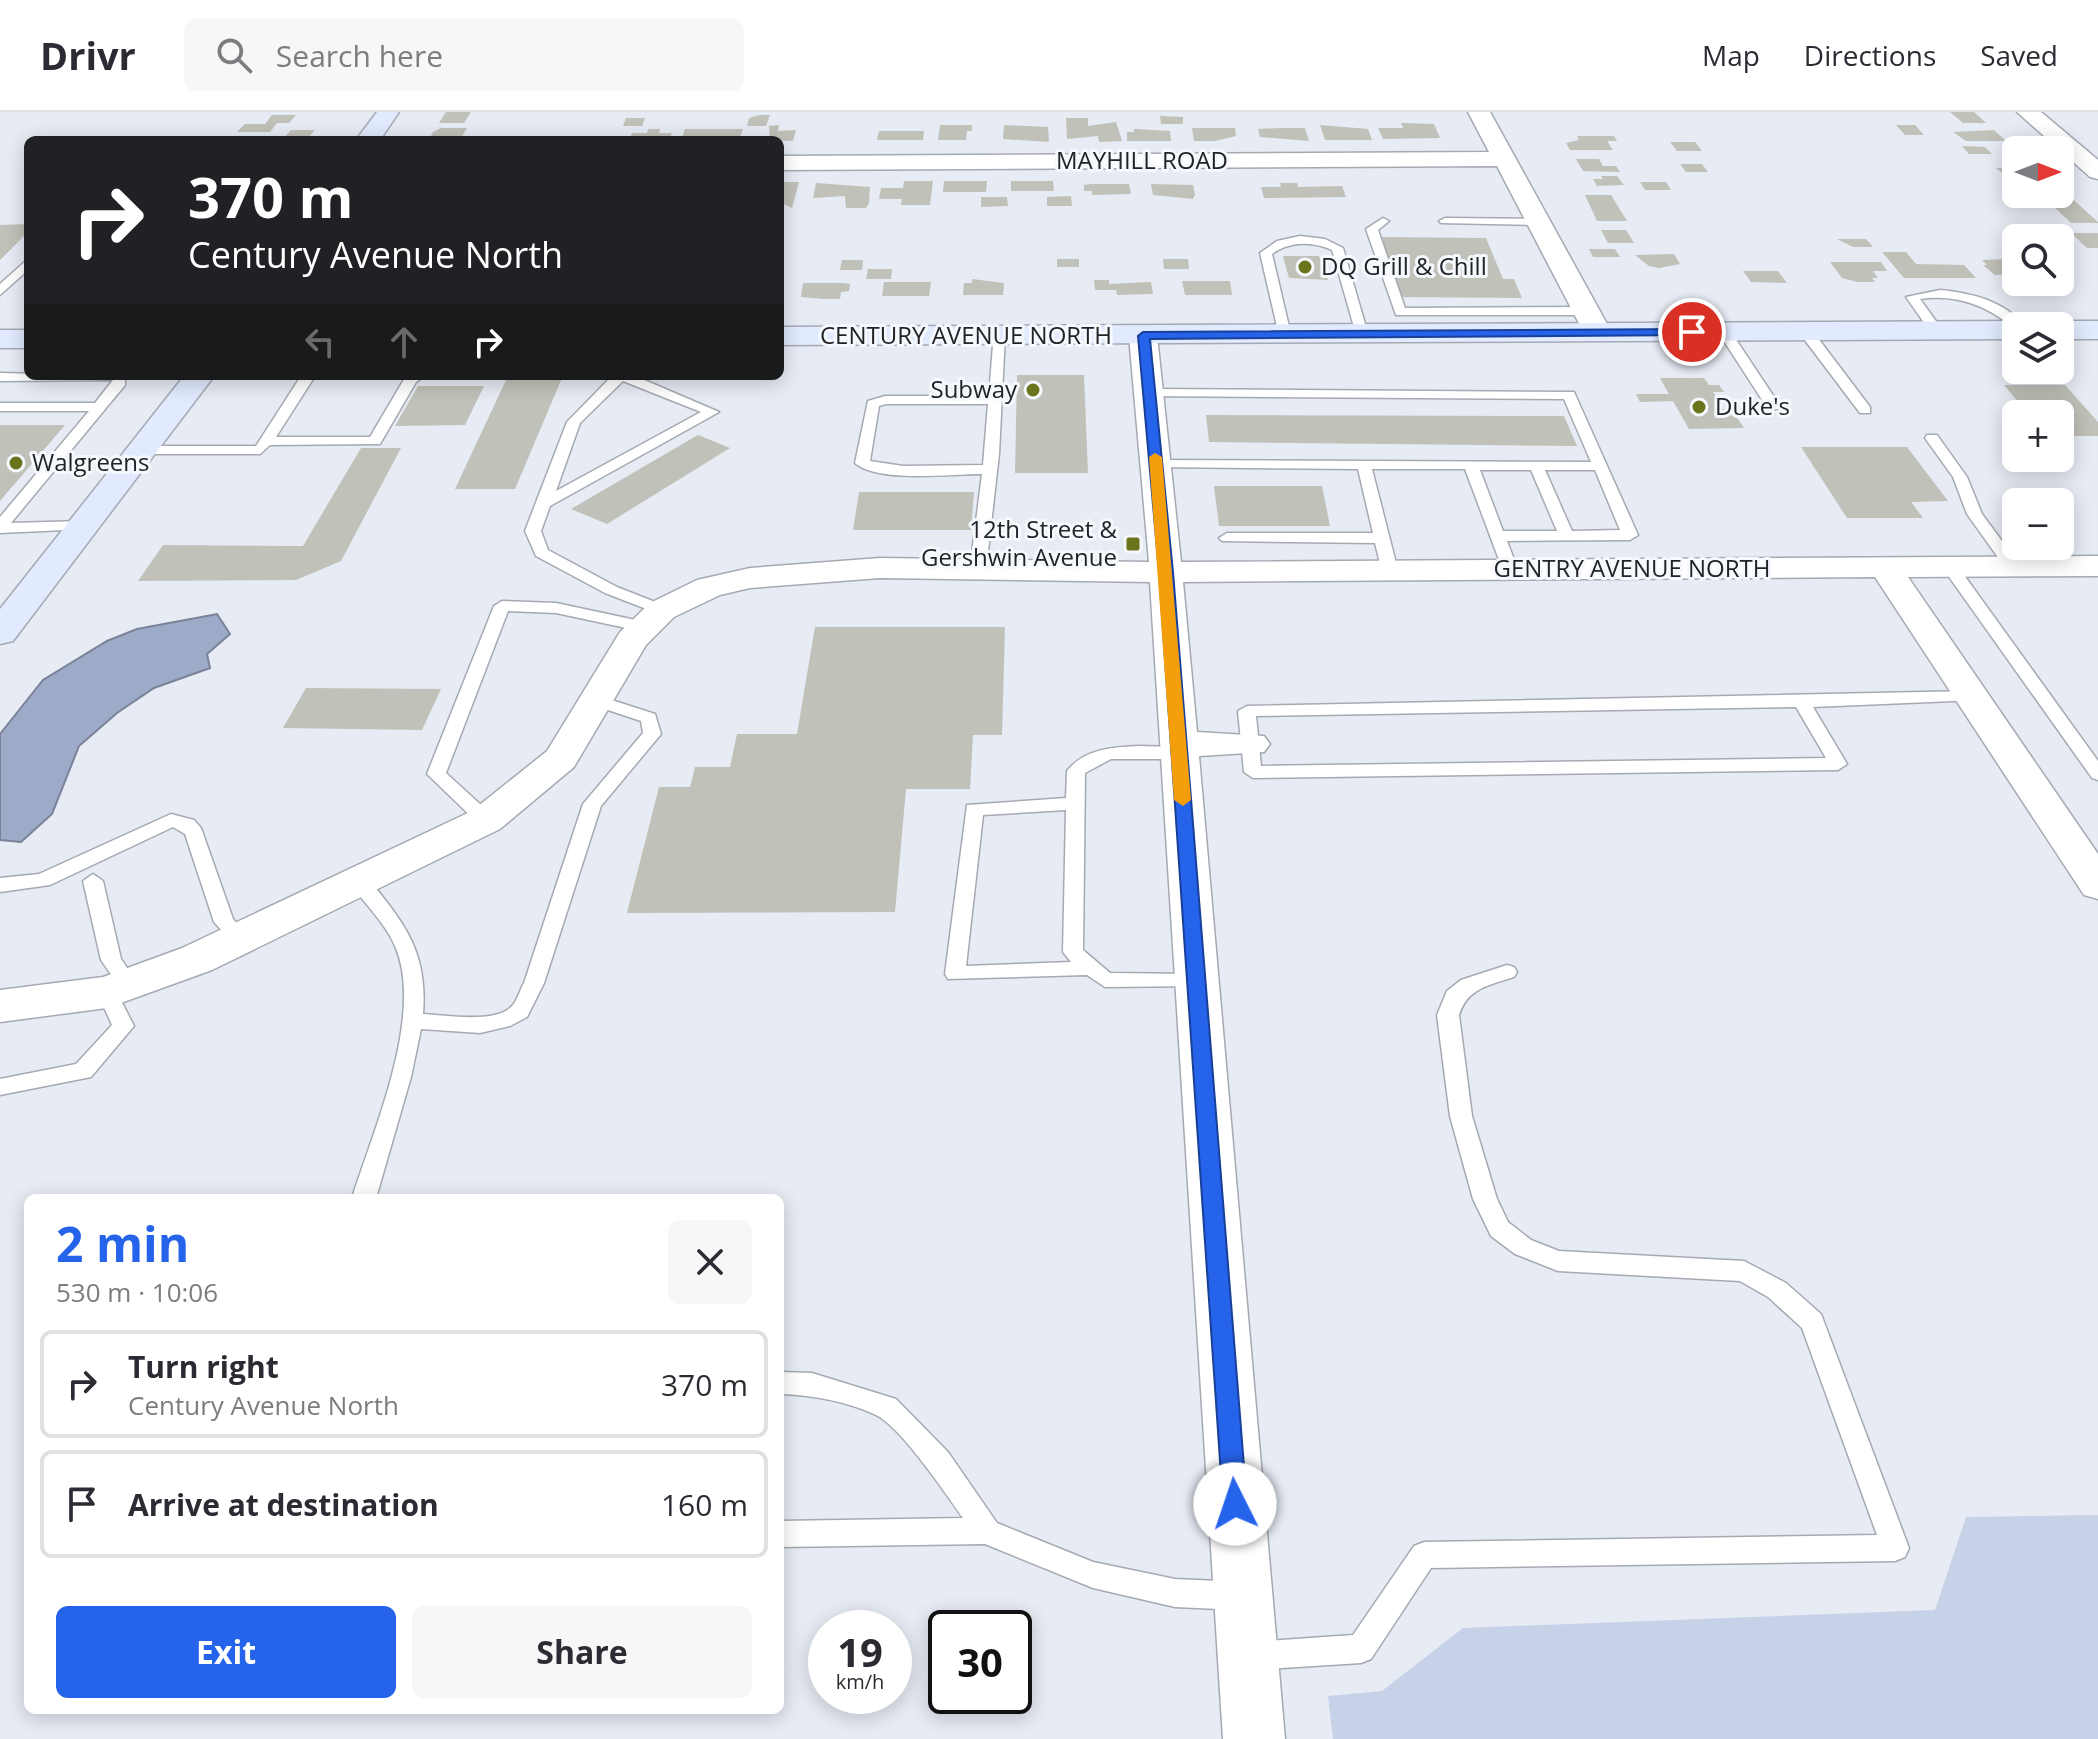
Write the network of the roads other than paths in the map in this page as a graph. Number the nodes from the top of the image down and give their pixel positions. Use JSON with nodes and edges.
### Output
{"nodes":[{"id":1,"x":388,"y":112,"type":"edge"},
{"id":2,"x":1479,"y":112,"type":"edge"},
{"id":3,"x":2028,"y":112,"type":"edge"},
{"id":4,"x":371,"y":136,"type":"edge"},
{"id":5,"x":1504,"y":159,"type":"junction"},
{"id":6,"x":784,"y":163,"type":"edge"},
{"id":7,"x":2098,"y":172,"type":"edge"},
{"id":8,"x":1383,"y":221,"type":"dead end"},
{"id":9,"x":1445,"y":221,"type":"dead end"},
{"id":10,"x":1538,"y":222,"type":"junction"},
{"id":11,"x":24,"y":267,"type":"edge"},
{"id":12,"x":0,"y":291,"type":"edge"},
{"id":13,"x":2002,"y":314,"type":"edge"},
{"id":14,"x":1592,"y":322,"type":"junction"},
{"id":15,"x":1403,"y":323,"type":"junction"},
{"id":16,"x":2002,"y":329,"type":"edge"},
{"id":17,"x":2074,"y":330,"type":"edge"},
{"id":18,"x":2098,"y":330,"type":"edge"},
{"id":19,"x":1937,"y":331,"type":"junction"},
{"id":20,"x":1724,"y":332,"type":"junction"},
{"id":21,"x":1806,"y":332,"type":"junction"},
{"id":22,"x":1362,"y":334,"type":"junction"},
{"id":23,"x":999,"y":335,"type":"junction"},
{"id":24,"x":1285,"y":335,"type":"junction"},
{"id":25,"x":784,"y":336,"type":"edge"},
{"id":26,"x":1143,"y":336,"type":"junction"},
{"id":27,"x":0,"y":339,"type":"edge"},
{"id":28,"x":24,"y":339,"type":"edge"},
{"id":29,"x":24,"y":376,"type":"edge"},
{"id":30,"x":0,"y":377,"type":"edge"},
{"id":31,"x":119,"y":380,"type":"edge"},
{"id":32,"x":196,"y":380,"type":"edge"},
{"id":33,"x":305,"y":380,"type":"edge"},
{"id":34,"x":410,"y":380,"type":"edge"},
{"id":35,"x":618,"y":380,"type":"edge"},
{"id":36,"x":632,"y":380,"type":"edge"},
{"id":37,"x":1149,"y":393,"type":"junction"},
{"id":38,"x":995,"y":400,"type":"junction"},
{"id":39,"x":1773,"y":406,"type":"dead end"},
{"id":40,"x":0,"y":407,"type":"edge"},
{"id":41,"x":100,"y":407,"type":"junction"},
{"id":42,"x":1865,"y":410,"type":"dead end"},
{"id":43,"x":1932,"y":438,"type":"dead end"},
{"id":44,"x":265,"y":441,"type":"junction"},
{"id":45,"x":142,"y":450,"type":"junction"},
{"id":46,"x":1156,"y":463,"type":"junction"},
{"id":47,"x":1364,"y":464,"type":"junction"},
{"id":48,"x":1471,"y":465,"type":"junction"},
{"id":49,"x":1536,"y":465,"type":"junction"},
{"id":50,"x":1600,"y":466,"type":"junction"},
{"id":51,"x":990,"y":469,"type":"junction"},
{"id":52,"x":542,"y":504,"type":"junction"},
{"id":53,"x":82,"y":526,"type":"junction"},
{"id":54,"x":0,"y":527,"type":"edge"},
{"id":55,"x":1566,"y":535,"type":"junction"},
{"id":56,"x":1498,"y":536,"type":"junction"},
{"id":57,"x":1227,"y":538,"type":"dead end"},
{"id":58,"x":1381,"y":538,"type":"junction"},
{"id":59,"x":2098,"y":566,"type":"edge"},
{"id":60,"x":1885,"y":567,"type":"junction"},
{"id":61,"x":1950,"y":567,"type":"junction"},
{"id":62,"x":2013,"y":567,"type":"junction"},
{"id":63,"x":978,"y":569,"type":"junction"},
{"id":64,"x":1510,"y":570,"type":"junction"},
{"id":65,"x":1390,"y":571,"type":"junction"},
{"id":66,"x":1166,"y":572,"type":"junction"},
{"id":67,"x":653,"y":619,"type":"junction"},
{"id":68,"x":0,"y":633,"type":"edge"},
{"id":69,"x":1971,"y":696,"type":"junction"},
{"id":70,"x":596,"y":700,"type":"junction"},
{"id":71,"x":1802,"y":702,"type":"junction"},
{"id":72,"x":1251,"y":744,"type":"junction"},
{"id":73,"x":1179,"y":749,"type":"junction"},
{"id":74,"x":2098,"y":774,"type":"edge"},
{"id":75,"x":1076,"y":804,"type":"junction"},
{"id":76,"x":486,"y":820,"type":"junction"},
{"id":77,"x":93,"y":881,"type":"dead end"},
{"id":78,"x":359,"y":881,"type":"junction"},
{"id":79,"x":0,"y":885,"type":"edge"},
{"id":80,"x":2098,"y":885,"type":"edge"},
{"id":81,"x":240,"y":938,"type":"junction"},
{"id":82,"x":1089,"y":968,"type":"junction"},
{"id":83,"x":1507,"y":972,"type":"dead end"},
{"id":84,"x":1196,"y":981,"type":"junction"},
{"id":85,"x":118,"y":988,"type":"junction"},
{"id":86,"x":0,"y":1006,"type":"edge"},
{"id":87,"x":412,"y":1021,"type":"junction"},
{"id":88,"x":0,"y":1087,"type":"edge"},
{"id":89,"x":365,"y":1194,"type":"edge"},
{"id":90,"x":784,"y":1383,"type":"edge"},
{"id":91,"x":987,"y":1531,"type":"junction"},
{"id":92,"x":784,"y":1534,"type":"edge"},
{"id":93,"x":1242,"y":1596,"type":"junction"},
{"id":94,"x":1248,"y":1656,"type":"junction"},
{"id":95,"x":1254,"y":1739,"type":"edge"}],
"edges":[{"from":1,"to":4,"type":"main road"},
{"from":2,"to":5,"type":"street"},
{"from":3,"to":7,"type":"street"},
{"from":5,"to":6,"type":"street","name":"MAYHILL ROAD"},
{"from":5,"to":10,"type":"street"},
{"from":8,"to":15,"type":"lane"},
{"from":9,"to":10,"type":"lane"},
{"from":10,"to":14,"type":"street"},
{"from":11,"to":12,"type":"lane"},
{"from":13,"to":19,"type":"lane"},
{"from":14,"to":15,"type":"main road","name":"CENTURY AVENUE NORTH"},
{"from":14,"to":20,"type":"main road","name":"CENTURY AVENUE NORTH"},
{"from":15,"to":22,"type":"main road","name":"CENTURY AVENUE NORTH"},
{"from":16,"to":19,"type":"main road","name":"CENTURY AVENUE NORTH"},
{"from":17,"to":18,"type":"main road"},
{"from":19,"to":21,"type":"main road","name":"CENTURY AVENUE NORTH"},
{"from":20,"to":21,"type":"main road","name":"CENTURY AVENUE NORTH"},
{"from":20,"to":39,"type":"lane"},
{"from":21,"to":42,"type":"lane"},
{"from":22,"to":24,"type":"main road","name":"CENTURY AVENUE NORTH"},
{"from":22,"to":24,"type":"lane"},
{"from":23,"to":25,"type":"main road","name":"CENTURY AVENUE NORTH"},
{"from":23,"to":26,"type":"main road","name":"CENTURY AVENUE NORTH"},
{"from":23,"to":38,"type":"lane"},
{"from":24,"to":26,"type":"main road","name":"CENTURY AVENUE NORTH"},
{"from":26,"to":37,"type":"street"},
{"from":27,"to":28,"type":"main road"},
{"from":29,"to":30,"type":"lane"},
{"from":31,"to":41,"type":"lane"},
{"from":32,"to":45,"type":"main road"},
{"from":33,"to":44,"type":"lane"},
{"from":34,"to":44,"type":"lane"},
{"from":35,"to":52,"type":"lane"},
{"from":36,"to":52,"type":"lane"},
{"from":37,"to":46,"type":"street"},
{"from":37,"to":50,"type":"lane"},
{"from":38,"to":51,"type":"lane"},
{"from":38,"to":51,"type":"lane"},
{"from":40,"to":41,"type":"lane"},
{"from":41,"to":54,"type":"lane"},
{"from":43,"to":62,"type":"lane"},
{"from":44,"to":45,"type":"lane"},
{"from":45,"to":53,"type":"main road"},
{"from":46,"to":47,"type":"lane"},
{"from":46,"to":66,"type":"street"},
{"from":47,"to":48,"type":"lane"},
{"from":47,"to":58,"type":"lane"},
{"from":48,"to":49,"type":"lane"},
{"from":48,"to":56,"type":"lane"},
{"from":49,"to":50,"type":"lane"},
{"from":49,"to":55,"type":"lane"},
{"from":50,"to":55,"type":"lane"},
{"from":51,"to":63,"type":"lane"},
{"from":52,"to":67,"type":"lane"},
{"from":53,"to":54,"type":"lane"},
{"from":53,"to":68,"type":"main road"},
{"from":55,"to":56,"type":"lane"},
{"from":56,"to":64,"type":"lane"},
{"from":57,"to":58,"type":"lane"},
{"from":58,"to":65,"type":"lane"},
{"from":59,"to":62,"type":"street","name":"GENTRY AVENUE NORTH"},
{"from":60,"to":61,"type":"street","name":"GENTRY AVENUE NORTH"},
{"from":60,"to":64,"type":"street","name":"GENTRY AVENUE NORTH"},
{"from":60,"to":69,"type":"street"},
{"from":61,"to":62,"type":"street","name":"GENTRY AVENUE NORTH"},
{"from":61,"to":74,"type":"lane"},
{"from":63,"to":66,"type":"street","name":"GENTRY AVENUE NORTH"},
{"from":63,"to":67,"type":"street","name":"GENTRY AVENUE NORTH"},
{"from":64,"to":65,"type":"street","name":"GENTRY AVENUE NORTH"},
{"from":65,"to":66,"type":"street","name":"GENTRY AVENUE NORTH"},
{"from":66,"to":73,"type":"street"},
{"from":67,"to":70,"type":"street"},
{"from":67,"to":76,"type":"lane"},
{"from":69,"to":71,"type":"lane"},
{"from":69,"to":80,"type":"street"},
{"from":70,"to":76,"type":"street"},
{"from":70,"to":87,"type":"lane"},
{"from":71,"to":72,"type":"lane"},
{"from":71,"to":72,"type":"lane"},
{"from":72,"to":73,"type":"street"},
{"from":73,"to":75,"type":"lane"},
{"from":73,"to":84,"type":"street"},
{"from":75,"to":82,"type":"lane"},
{"from":75,"to":82,"type":"lane"},
{"from":76,"to":78,"type":"street"},
{"from":77,"to":85,"type":"lane"},
{"from":78,"to":81,"type":"street"},
{"from":78,"to":87,"type":"lane"},
{"from":79,"to":81,"type":"lane"},
{"from":81,"to":85,"type":"street"},
{"from":82,"to":84,"type":"lane"},
{"from":83,"to":94,"type":"lane"},
{"from":84,"to":93,"type":"street"},
{"from":85,"to":86,"type":"street"},
{"from":85,"to":88,"type":"lane"},
{"from":87,"to":89,"type":"lane"},
{"from":90,"to":91,"type":"lane"},
{"from":91,"to":92,"type":"lane"},
{"from":91,"to":93,"type":"lane"},
{"from":93,"to":94,"type":"street"},
{"from":94,"to":95,"type":"street"}]}
